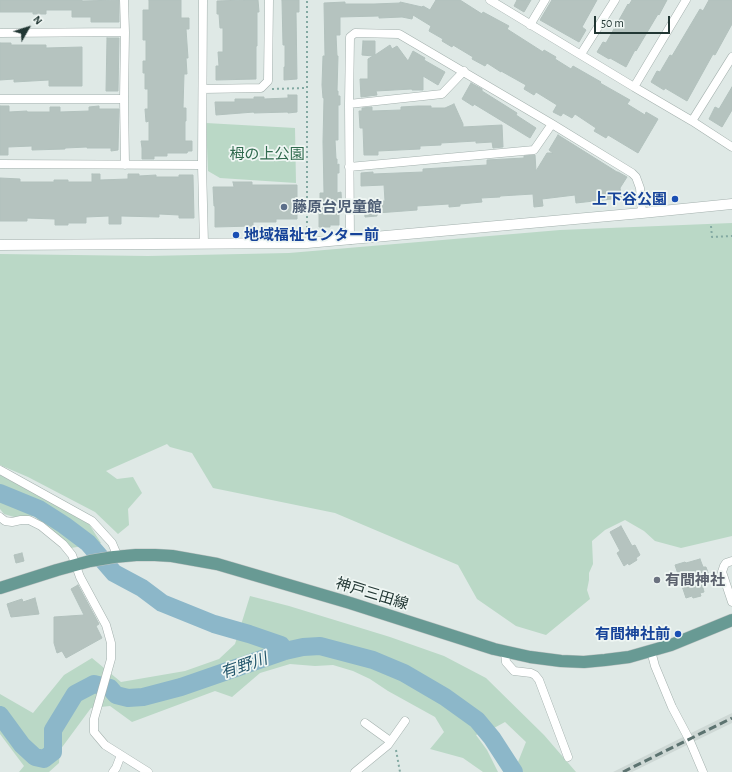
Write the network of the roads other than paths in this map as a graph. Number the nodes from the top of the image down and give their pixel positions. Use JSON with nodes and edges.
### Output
{"nodes":[{"id":1,"x":124,"y":0,"type":"edge"},
{"id":2,"x":203,"y":0,"type":"edge"},
{"id":3,"x":269,"y":0,"type":"edge"},
{"id":4,"x":490,"y":0,"type":"edge"},
{"id":5,"x":545,"y":0,"type":"edge"},
{"id":6,"x":615,"y":0,"type":"edge"},
{"id":7,"x":686,"y":0,"type":"edge"},
{"id":8,"x":530,"y":24,"type":"junction"},
{"id":9,"x":125,"y":32,"type":"junction"},
{"id":10,"x":0,"y":33,"type":"edge"},
{"id":11,"x":581,"y":54,"type":"junction"},
{"id":12,"x":732,"y":57,"type":"edge"},
{"id":13,"x":464,"y":71,"type":"junction"},
{"id":14,"x":634,"y":87,"type":"junction"},
{"id":15,"x":203,"y":89,"type":"junction"},
{"id":16,"x":0,"y":99,"type":"edge"},
{"id":17,"x":124,"y":99,"type":"junction"},
{"id":18,"x":349,"y":104,"type":"junction"},
{"id":19,"x":692,"y":122,"type":"junction"},
{"id":20,"x":552,"y":124,"type":"junction"},
{"id":21,"x":732,"y":148,"type":"edge"},
{"id":22,"x":0,"y":164,"type":"edge"},
{"id":23,"x":125,"y":165,"type":"junction"},
{"id":24,"x":202,"y":165,"type":"junction"},
{"id":25,"x":349,"y":167,"type":"junction"},
{"id":26,"x":732,"y":204,"type":"edge"},
{"id":27,"x":642,"y":213,"type":"junction"},
{"id":28,"x":350,"y":240,"type":"junction"},
{"id":29,"x":204,"y":244,"type":"junction"},
{"id":30,"x":0,"y":245,"type":"edge"},
{"id":31,"x":0,"y":470,"type":"edge"},
{"id":32,"x":0,"y":517,"type":"edge"},
{"id":33,"x":116,"y":557,"type":"junction"},
{"id":34,"x":732,"y":560,"type":"edge"},
{"id":35,"x":75,"y":565,"type":"junction"},
{"id":36,"x":0,"y":588,"type":"edge"},
{"id":37,"x":732,"y":602,"type":"edge"},
{"id":38,"x":732,"y":620,"type":"edge"},
{"id":39,"x":651,"y":651,"type":"junction"},
{"id":40,"x":505,"y":652,"type":"junction"},
{"id":41,"x":405,"y":721,"type":"dead end"},
{"id":42,"x":365,"y":723,"type":"dead end"},
{"id":43,"x":390,"y":741,"type":"junction"},
{"id":44,"x":121,"y":755,"type":"junction"},
{"id":45,"x":568,"y":758,"type":"dead end"},
{"id":46,"x":113,"y":772,"type":"edge"},
{"id":47,"x":148,"y":772,"type":"edge"},
{"id":48,"x":355,"y":772,"type":"edge"},
{"id":49,"x":703,"y":772,"type":"edge"}],
"edges":[{"from":1,"to":9,"type":"street"},
{"from":2,"to":15,"type":"street"},
{"from":3,"to":15,"type":"street"},
{"from":4,"to":8,"type":"street"},
{"from":5,"to":8,"type":"street"},
{"from":6,"to":11,"type":"street"},
{"from":7,"to":14,"type":"street"},
{"from":8,"to":11,"type":"street"},
{"from":9,"to":10,"type":"street"},
{"from":9,"to":17,"type":"street"},
{"from":11,"to":14,"type":"street"},
{"from":12,"to":19,"type":"street"},
{"from":13,"to":18,"type":"street"},
{"from":13,"to":18,"type":"street"},
{"from":13,"to":20,"type":"street"},
{"from":14,"to":19,"type":"street"},
{"from":15,"to":24,"type":"street"},
{"from":16,"to":17,"type":"street"},
{"from":17,"to":23,"type":"street"},
{"from":18,"to":25,"type":"street"},
{"from":19,"to":21,"type":"street"},
{"from":20,"to":25,"type":"street"},
{"from":20,"to":27,"type":"street"},
{"from":22,"to":23,"type":"street"},
{"from":23,"to":24,"type":"street"},
{"from":24,"to":29,"type":"street"},
{"from":25,"to":28,"type":"street"},
{"from":26,"to":27,"type":"street"},
{"from":27,"to":28,"type":"street"},
{"from":28,"to":29,"type":"street"},
{"from":29,"to":30,"type":"street"},
{"from":31,"to":33,"type":"street"},
{"from":32,"to":35,"type":"street"},
{"from":33,"to":35,"type":"main road","name":"神戸三田線"},
{"from":33,"to":40,"type":"main road","name":"神戸三田線"},
{"from":34,"to":37,"type":"street"},
{"from":35,"to":36,"type":"main road","name":"神戸三田線"},
{"from":35,"to":44,"type":"street"},
{"from":38,"to":39,"type":"main road","name":"神戸三田線"},
{"from":39,"to":40,"type":"main road","name":"神戸三田線"},
{"from":39,"to":49,"type":"street"},
{"from":40,"to":45,"type":"street"},
{"from":41,"to":43,"type":"street"},
{"from":42,"to":43,"type":"street"},
{"from":43,"to":48,"type":"street"},
{"from":44,"to":46,"type":"street"},
{"from":44,"to":47,"type":"street"}]}
